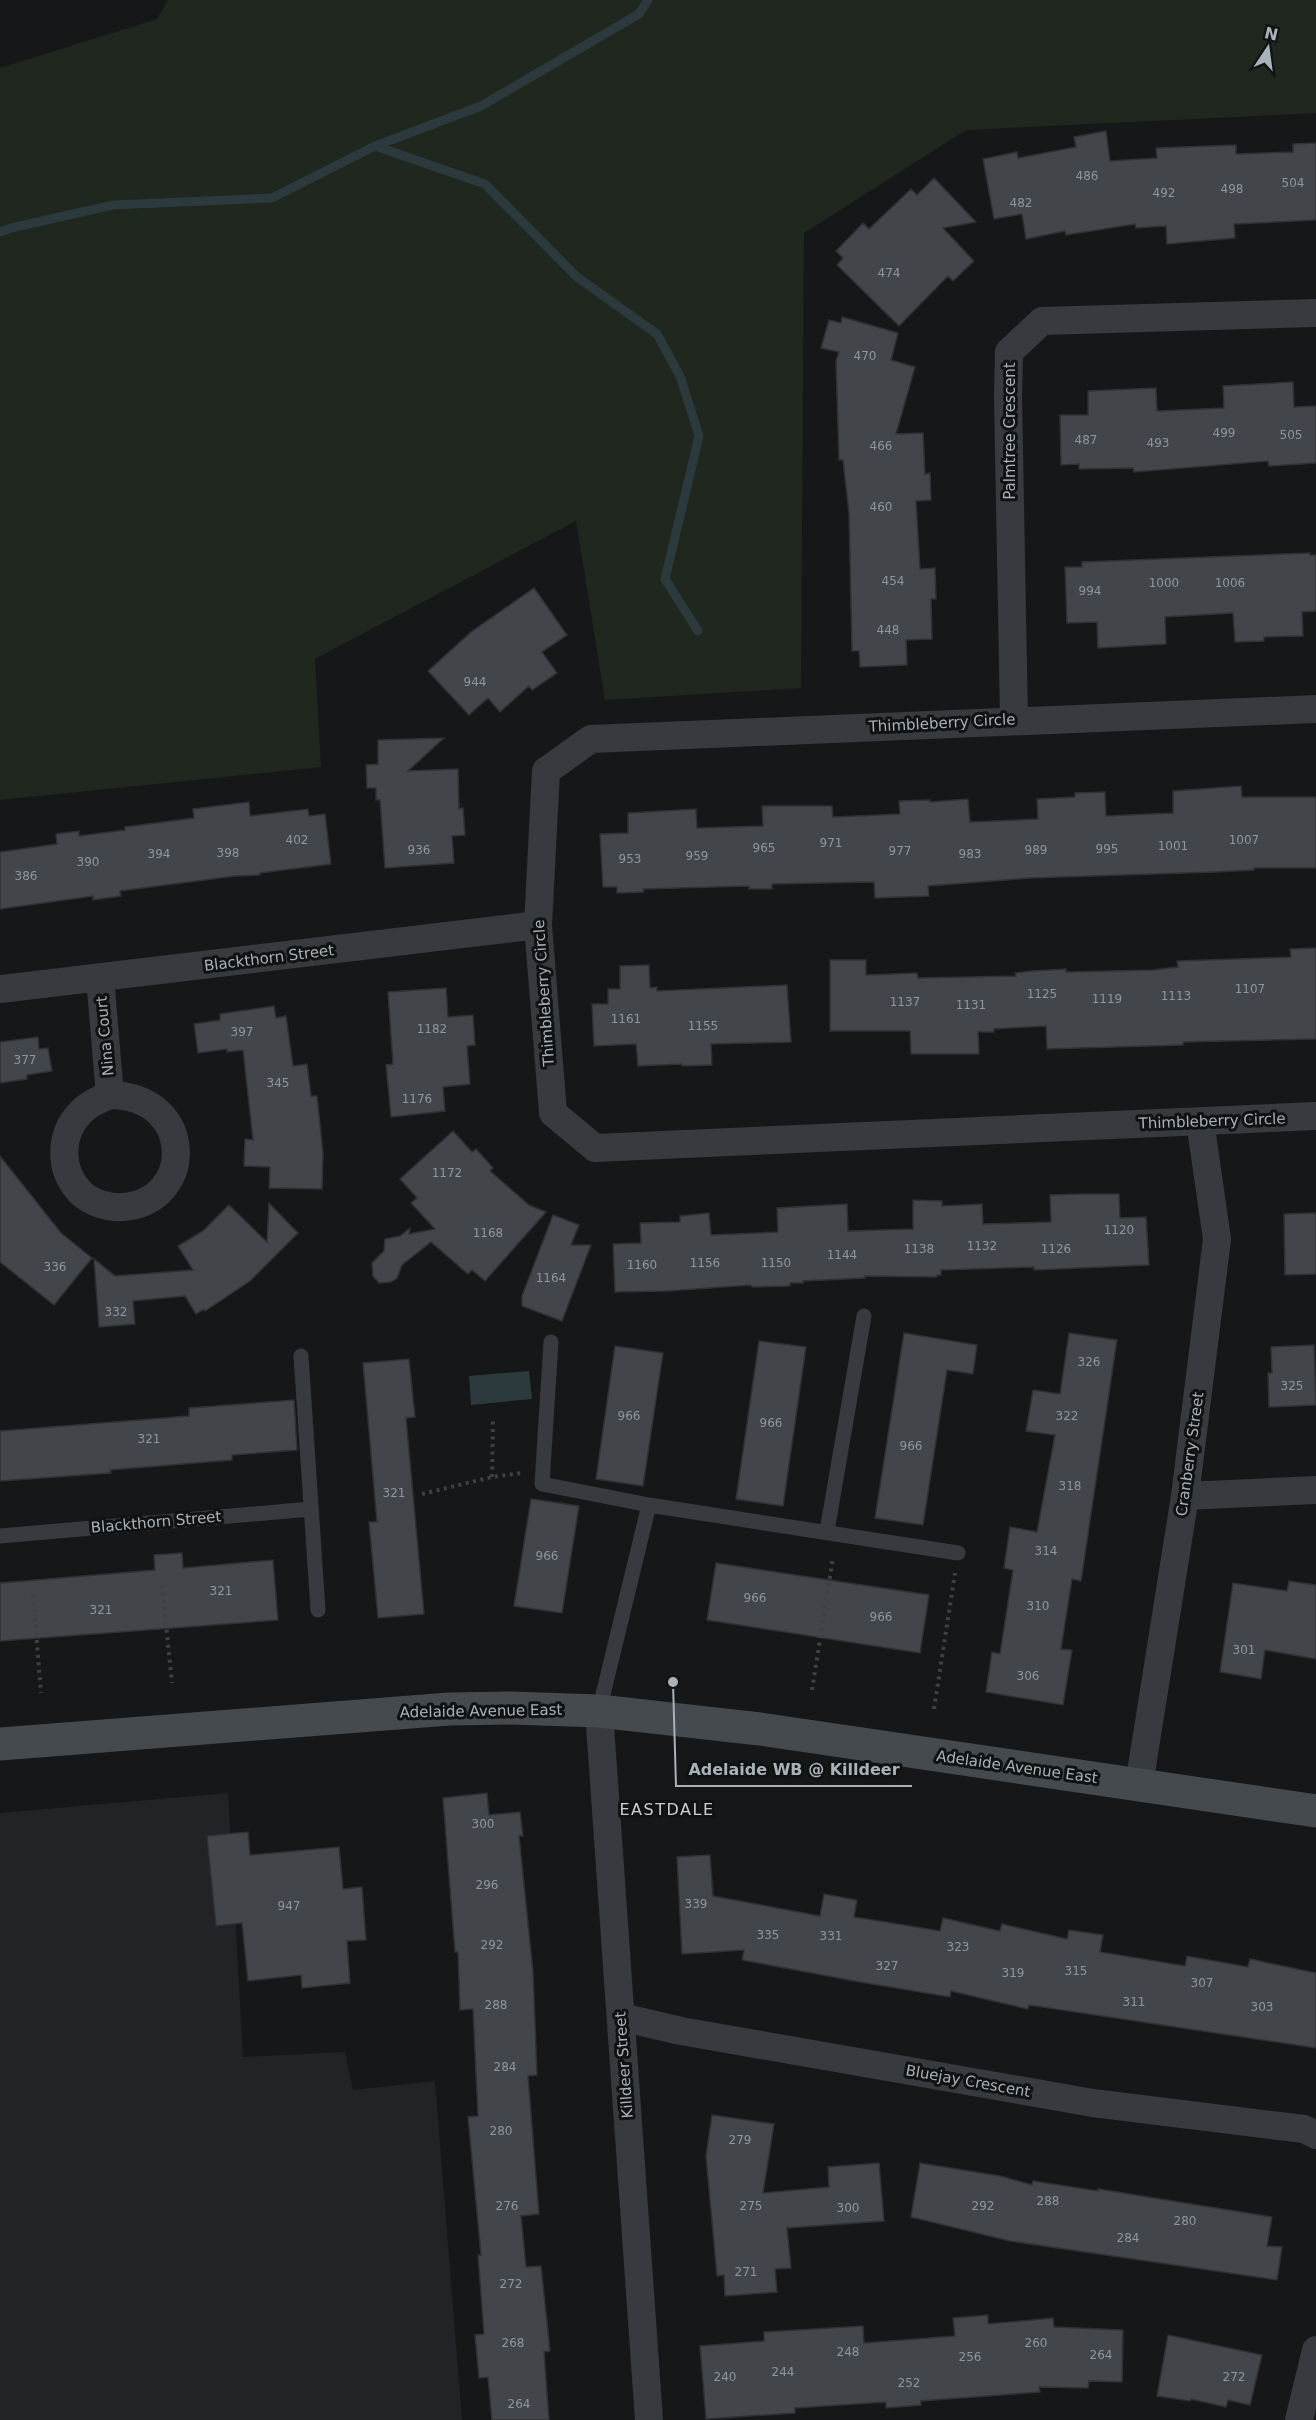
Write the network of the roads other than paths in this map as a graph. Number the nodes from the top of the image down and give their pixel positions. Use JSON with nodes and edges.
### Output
{"nodes":[{"id":1,"x":1316,"y":312,"type":"edge"},
{"id":2,"x":1316,"y":709,"type":"edge"},
{"id":3,"x":1014,"y":720,"type":"junction"},
{"id":4,"x":538,"y":926,"type":"junction"},
{"id":5,"x":100,"y":978,"type":"junction"},
{"id":6,"x":0,"y":989,"type":"edge"},
{"id":7,"x":110,"y":1095,"type":"dead end"},
{"id":8,"x":1316,"y":1116,"type":"edge"},
{"id":9,"x":1200,"y":1121,"type":"junction"},
{"id":10,"x":864,"y":1316,"type":"dead end"},
{"id":11,"x":551,"y":1342,"type":"dead end"},
{"id":12,"x":301,"y":1356,"type":"dead end"},
{"id":13,"x":1316,"y":1490,"type":"edge"},
{"id":14,"x":1185,"y":1496,"type":"junction"},
{"id":15,"x":650,"y":1505,"type":"junction"},
{"id":16,"x":311,"y":1509,"type":"junction"},
{"id":17,"x":832,"y":1532,"type":"junction"},
{"id":18,"x":0,"y":1536,"type":"edge"},
{"id":19,"x":958,"y":1553,"type":"road end"},
{"id":20,"x":318,"y":1610,"type":"dead end"},
{"id":21,"x":599,"y":1711,"type":"junction"},
{"id":22,"x":0,"y":1744,"type":"edge"},
{"id":23,"x":1139,"y":1785,"type":"junction"},
{"id":24,"x":1316,"y":1811,"type":"edge"},
{"id":25,"x":621,"y":2017,"type":"junction"},
{"id":26,"x":1316,"y":2134,"type":"edge"},
{"id":27,"x":1316,"y":2350,"type":"edge"},
{"id":28,"x":649,"y":2420,"type":"edge"},
{"id":29,"x":1299,"y":2420,"type":"edge"}],
"edges":[{"from":1,"to":3,"type":"street","name":"Palmtree Crescent"},
{"from":2,"to":3,"type":"street","name":"Thimbleberry Circle"},
{"from":3,"to":4,"type":"street","name":"Thimbleberry Circle"},
{"from":4,"to":5,"type":"street","name":"Blackthorn Street"},
{"from":4,"to":9,"type":"street","name":"Thimbleberry Circle"},
{"from":5,"to":6,"type":"street","name":"Blackthorn Street"},
{"from":5,"to":7,"type":"street","name":"Nina Court"},
{"from":8,"to":9,"type":"street","name":"Thimbleberry Circle"},
{"from":9,"to":14,"type":"street","name":"Cranberry Street"},
{"from":10,"to":17,"type":"lane"},
{"from":11,"to":15,"type":"lane"},
{"from":12,"to":16,"type":"lane"},
{"from":13,"to":14,"type":"street"},
{"from":14,"to":23,"type":"street","name":"Cranberry Street"},
{"from":15,"to":17,"type":"lane"},
{"from":15,"to":21,"type":"lane"},
{"from":16,"to":18,"type":"lane","name":"Blackthorn Street"},
{"from":16,"to":20,"type":"lane"},
{"from":17,"to":19,"type":"lane"},
{"from":21,"to":22,"type":"main road","name":"Adelaide Avenue East"},
{"from":21,"to":23,"type":"main road","name":"Adelaide Avenue East"},
{"from":21,"to":25,"type":"street","name":"Killdeer Street"},
{"from":23,"to":24,"type":"main road","name":"Adelaide Avenue East"},
{"from":25,"to":26,"type":"street","name":"Bluejay Crescent"},
{"from":25,"to":28,"type":"street","name":"Killdeer Street"},
{"from":27,"to":29,"type":"street"}]}
